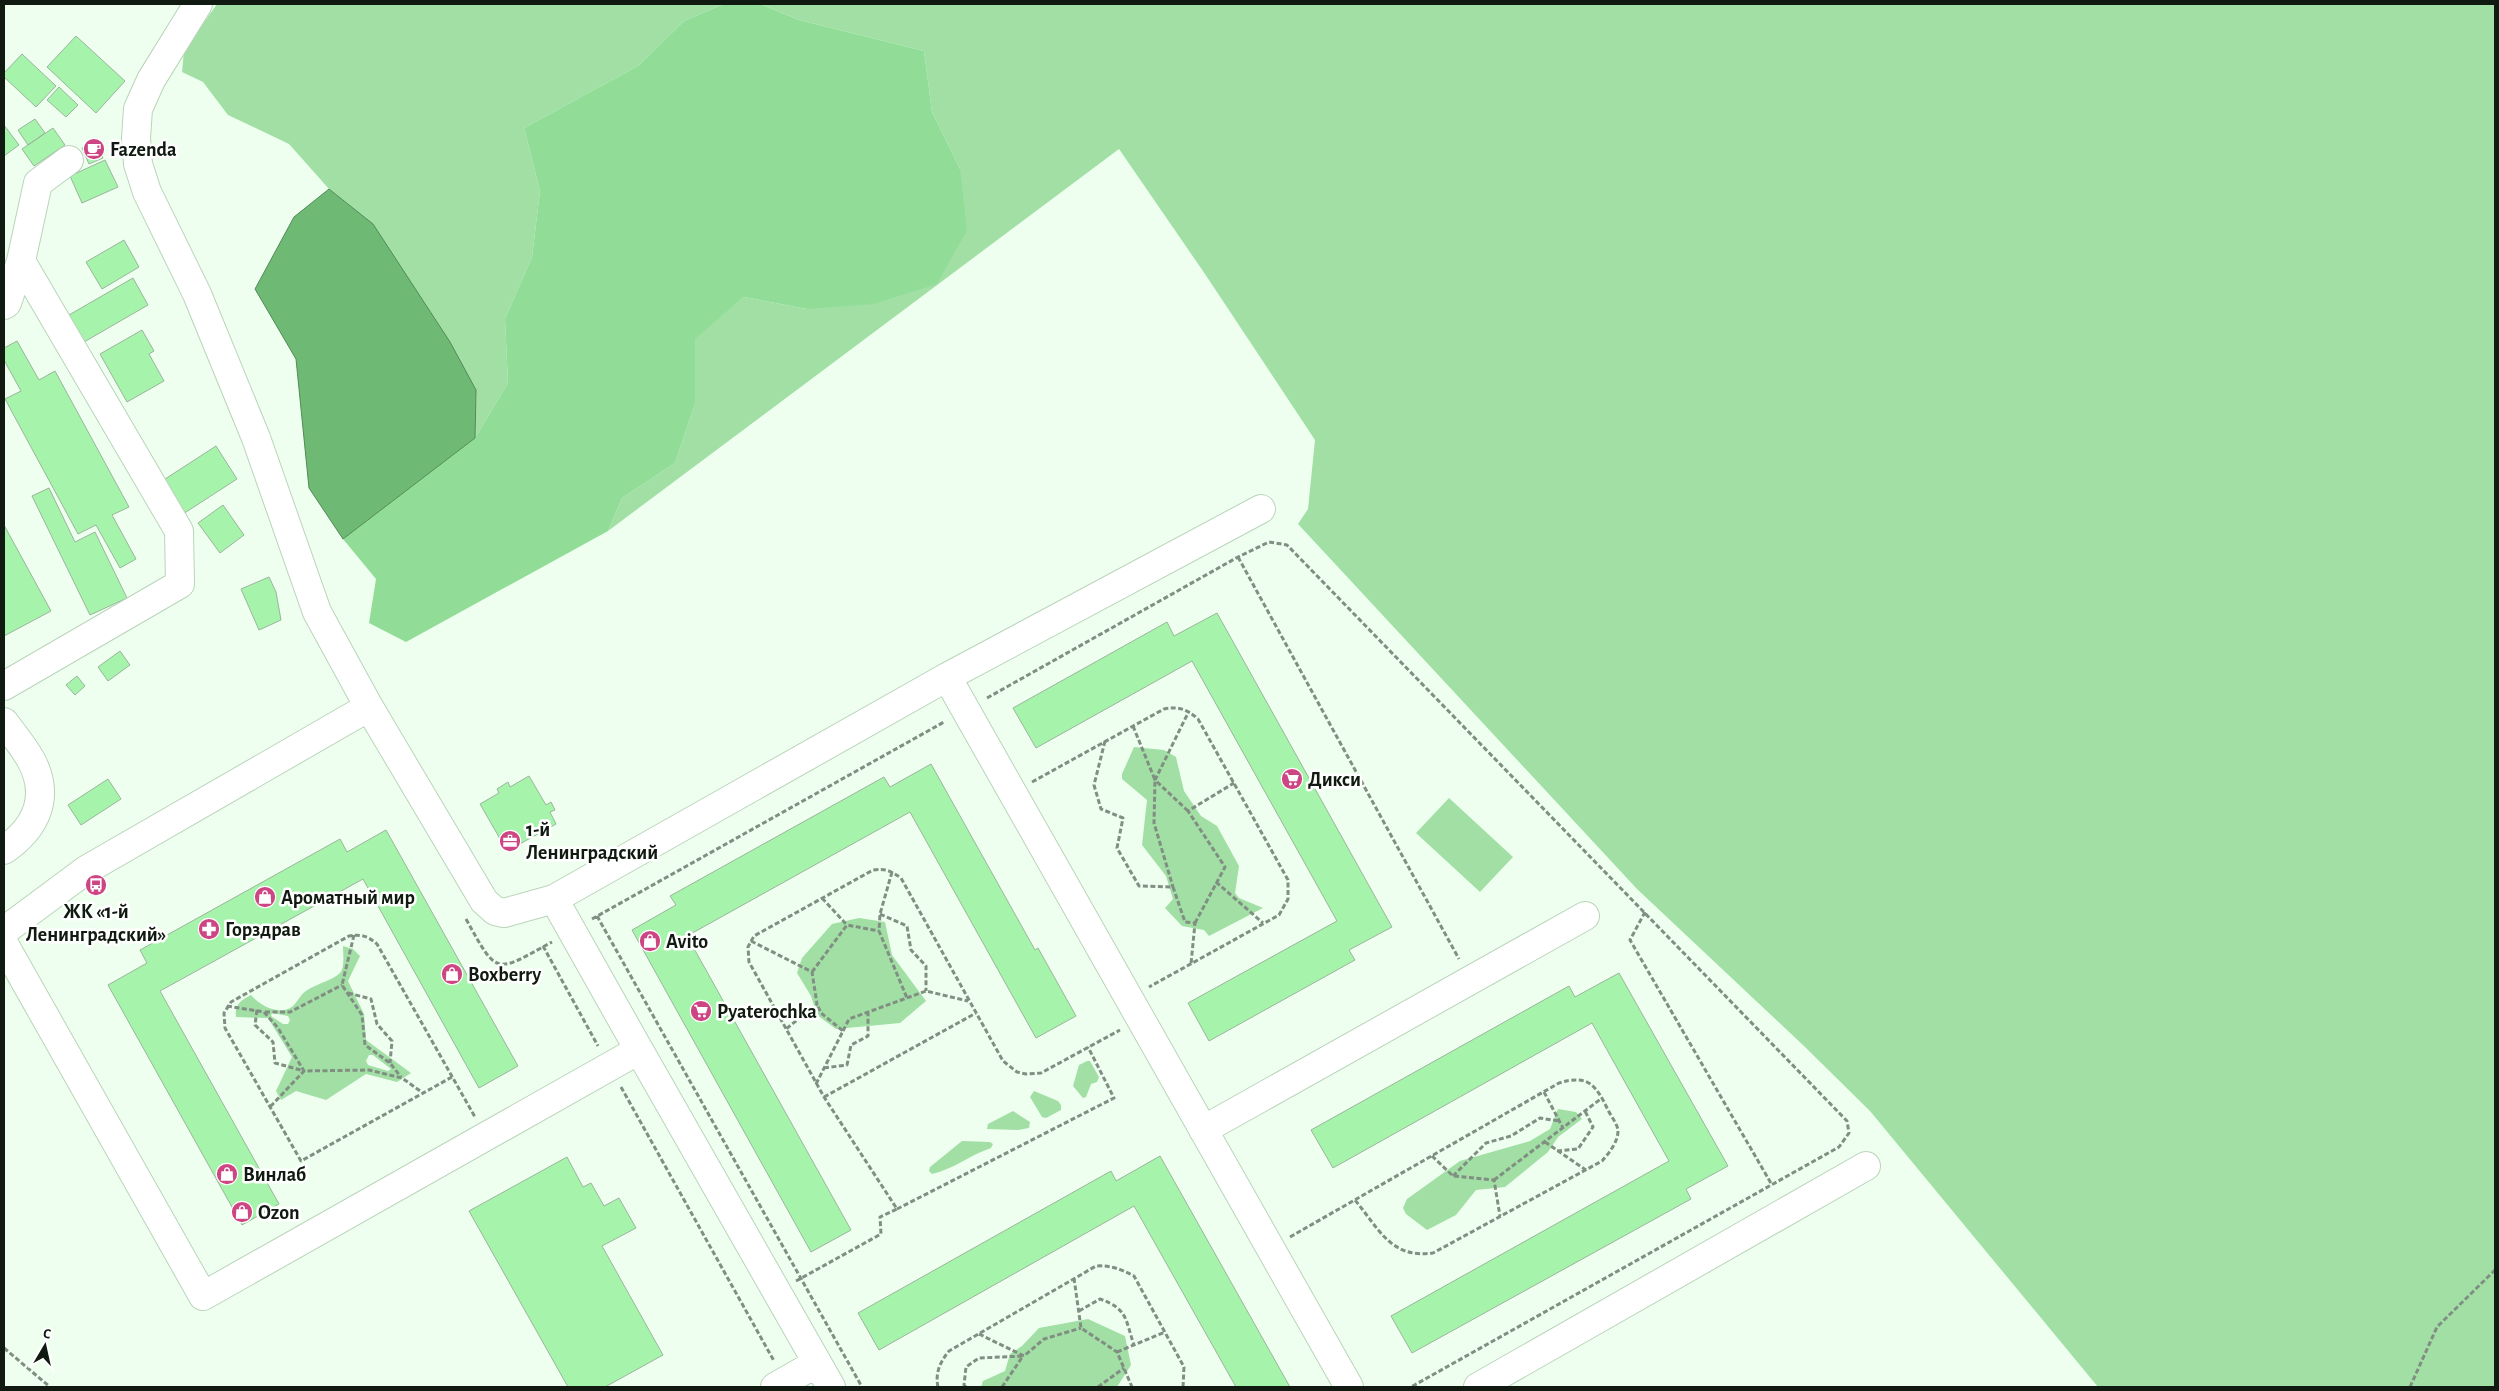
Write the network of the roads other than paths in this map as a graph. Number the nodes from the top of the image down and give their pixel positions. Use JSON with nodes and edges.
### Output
{"nodes":[{"id":1,"x":198,"y":4,"type":"edge"},
{"id":2,"x":69,"y":160,"type":"dead end"},
{"id":3,"x":21,"y":261,"type":"junction"},
{"id":4,"x":4,"y":305,"type":"edge"},
{"id":5,"x":1261,"y":509,"type":"dead end"},
{"id":6,"x":947,"y":677,"type":"junction"},
{"id":7,"x":4,"y":686,"type":"edge"},
{"id":8,"x":369,"y":707,"type":"junction"},
{"id":9,"x":4,"y":722,"type":"edge"},
{"id":10,"x":4,"y":850,"type":"edge"},
{"id":11,"x":554,"y":899,"type":"junction"},
{"id":12,"x":1585,"y":916,"type":"dead end"},
{"id":13,"x":4,"y":930,"type":"edge"},
{"id":14,"x":4,"y":944,"type":"edge"},
{"id":15,"x":639,"y":1050,"type":"junction"},
{"id":16,"x":1203,"y":1130,"type":"junction"},
{"id":17,"x":1866,"y":1166,"type":"dead end"},
{"id":18,"x":817,"y":1363,"type":"junction"},
{"id":19,"x":780,"y":1384,"type":"edge"},
{"id":20,"x":831,"y":1387,"type":"edge"},
{"id":21,"x":1349,"y":1387,"type":"edge"},
{"id":22,"x":1478,"y":1387,"type":"edge"}],
"edges":[{"from":1,"to":8,"type":"street"},
{"from":2,"to":3,"type":"street"},
{"from":3,"to":4,"type":"street"},
{"from":3,"to":7,"type":"street"},
{"from":5,"to":6,"type":"street"},
{"from":6,"to":11,"type":"street"},
{"from":6,"to":16,"type":"street"},
{"from":8,"to":11,"type":"street"},
{"from":8,"to":13,"type":"street"},
{"from":9,"to":10,"type":"street"},
{"from":11,"to":15,"type":"street"},
{"from":12,"to":16,"type":"street"},
{"from":14,"to":15,"type":"street"},
{"from":15,"to":18,"type":"street"},
{"from":16,"to":21,"type":"street"},
{"from":17,"to":22,"type":"street"},
{"from":18,"to":19,"type":"street"},
{"from":18,"to":20,"type":"street"}]}
